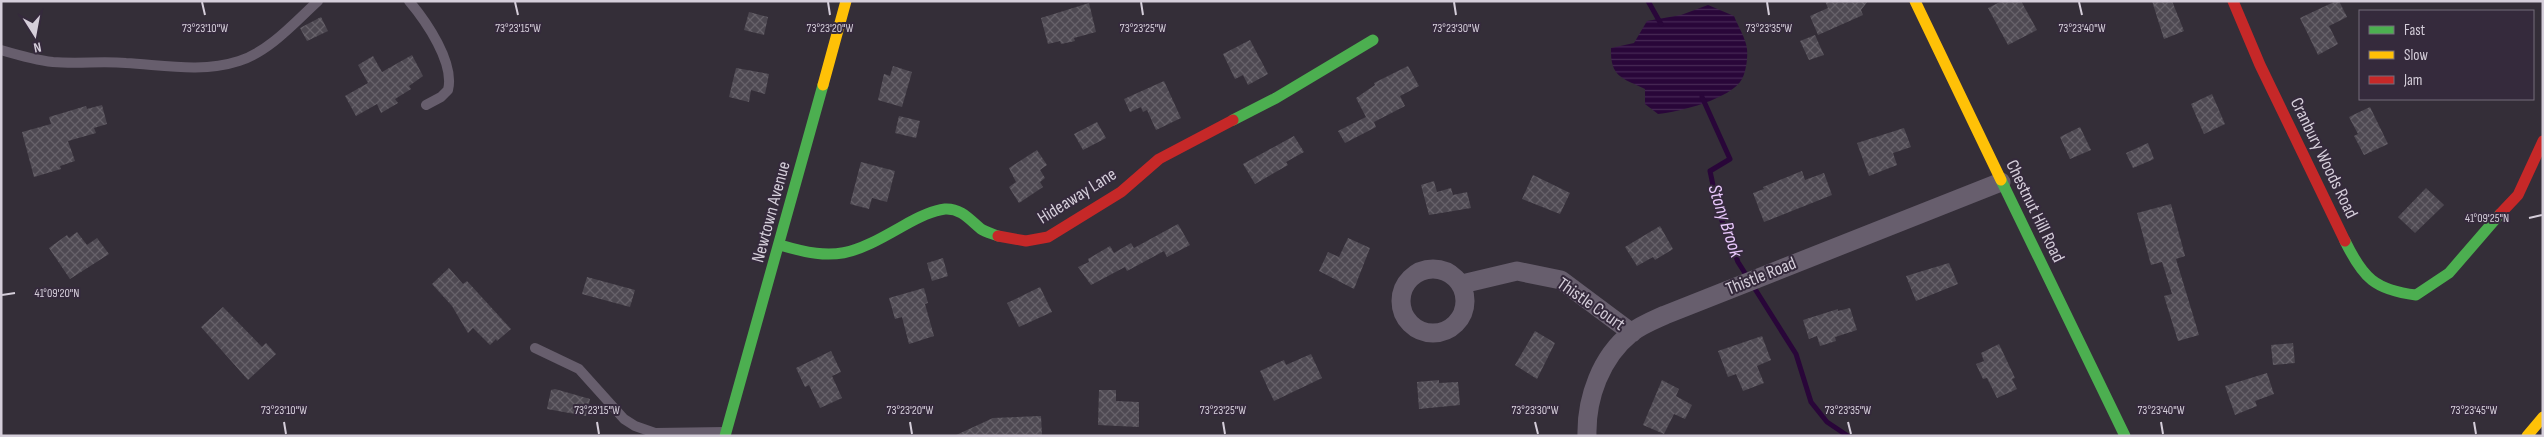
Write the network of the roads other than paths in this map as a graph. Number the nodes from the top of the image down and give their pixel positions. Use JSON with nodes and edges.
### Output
{"nodes":[{"id":1,"x":318,"y":1,"type":"edge"},
{"id":2,"x":409,"y":1,"type":"edge"},
{"id":3,"x":846,"y":1,"type":"edge"},
{"id":4,"x":1915,"y":1,"type":"edge"},
{"id":5,"x":2233,"y":1,"type":"edge"},
{"id":6,"x":1373,"y":40,"type":"dead end"},
{"id":7,"x":1,"y":50,"type":"edge"},
{"id":8,"x":426,"y":105,"type":"dead end"},
{"id":9,"x":2543,"y":141,"type":"edge"},
{"id":10,"x":2001,"y":182,"type":"junction"},
{"id":11,"x":780,"y":245,"type":"junction"},
{"id":12,"x":1462,"y":284,"type":"dead end"},
{"id":13,"x":1632,"y":332,"type":"junction"},
{"id":14,"x":535,"y":348,"type":"dead end"},
{"id":15,"x":2543,"y":417,"type":"edge"},
{"id":16,"x":730,"y":434,"type":"edge"},
{"id":17,"x":1587,"y":436,"type":"edge"},
{"id":18,"x":2125,"y":436,"type":"edge"},
{"id":19,"x":2527,"y":436,"type":"edge"}],
"edges":[{"from":1,"to":7,"type":"lane"},
{"from":2,"to":8,"type":"lane"},
{"from":3,"to":11,"type":"main road","name":"Newtown Avenue"},
{"from":4,"to":10,"type":"main road","name":"Chestnut Hill Road"},
{"from":5,"to":9,"type":"main road","name":"Cranbury Woods Road"},
{"from":6,"to":11,"type":"main road","name":"Hideaway Lane"},
{"from":10,"to":13,"type":"street","name":"Thistle Road"},
{"from":10,"to":18,"type":"main road","name":"Chestnut Hill Road"},
{"from":11,"to":16,"type":"main road","name":"Newtown Avenue"},
{"from":12,"to":13,"type":"street","name":"Thistle Court"},
{"from":13,"to":17,"type":"street","name":"Thistle Road"},
{"from":14,"to":16,"type":"lane"},
{"from":15,"to":19,"type":"main road"}]}
